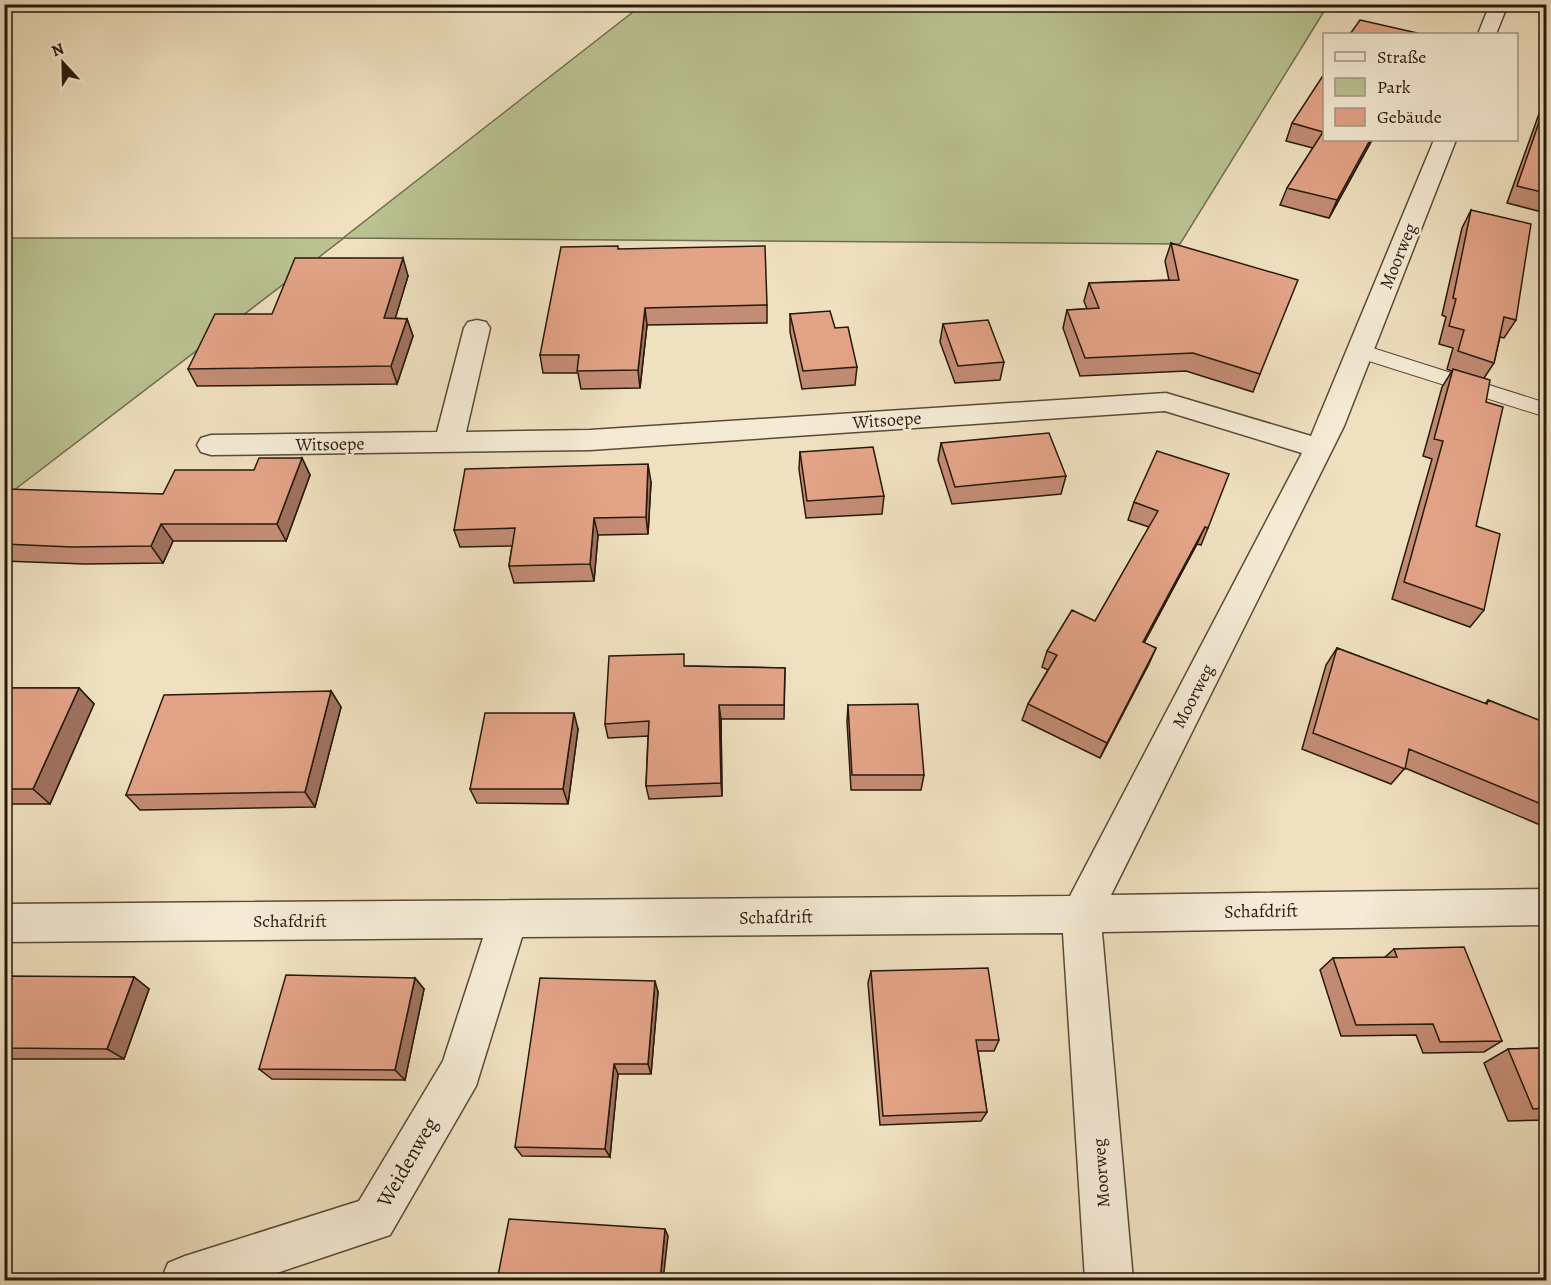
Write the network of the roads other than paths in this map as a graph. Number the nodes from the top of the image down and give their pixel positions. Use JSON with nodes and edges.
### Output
{"nodes":[{"id":1,"x":1499,"y":4,"type":"edge"},
{"id":2,"x":1487,"y":33,"type":"edge"},
{"id":3,"x":1445,"y":141,"type":"edge"},
{"id":4,"x":477,"y":328,"type":"dead end"},
{"id":5,"x":1360,"y":351,"type":"junction"},
{"id":6,"x":1546,"y":411,"type":"edge"},
{"id":7,"x":449,"y":442,"type":"junction"},
{"id":8,"x":211,"y":446,"type":"dead end"},
{"id":9,"x":1319,"y":448,"type":"junction"},
{"id":10,"x":1546,"y":907,"type":"edge"},
{"id":11,"x":1082,"y":914,"type":"junction"},
{"id":12,"x":508,"y":920,"type":"junction"},
{"id":13,"x":4,"y":923,"type":"edge"},
{"id":14,"x":185,"y":1281,"type":"edge"},
{"id":15,"x":1109,"y":1281,"type":"edge"}],
"edges":[{"from":1,"to":2,"type":"street"},
{"from":3,"to":5,"type":"street","name":"Moorweg"},
{"from":4,"to":7,"type":"street"},
{"from":5,"to":6,"type":"lane"},
{"from":5,"to":9,"type":"street","name":"Moorweg"},
{"from":7,"to":8,"type":"street","name":"Witsoepe"},
{"from":7,"to":9,"type":"street","name":"Witsoepe"},
{"from":9,"to":11,"type":"street","name":"Moorweg"},
{"from":10,"to":11,"type":"street","name":"Schafdrift"},
{"from":11,"to":12,"type":"street","name":"Schafdrift"},
{"from":11,"to":15,"type":"street","name":"Moorweg"},
{"from":12,"to":13,"type":"street","name":"Schafdrift"},
{"from":12,"to":14,"type":"street","name":"Weidenweg"}]}
